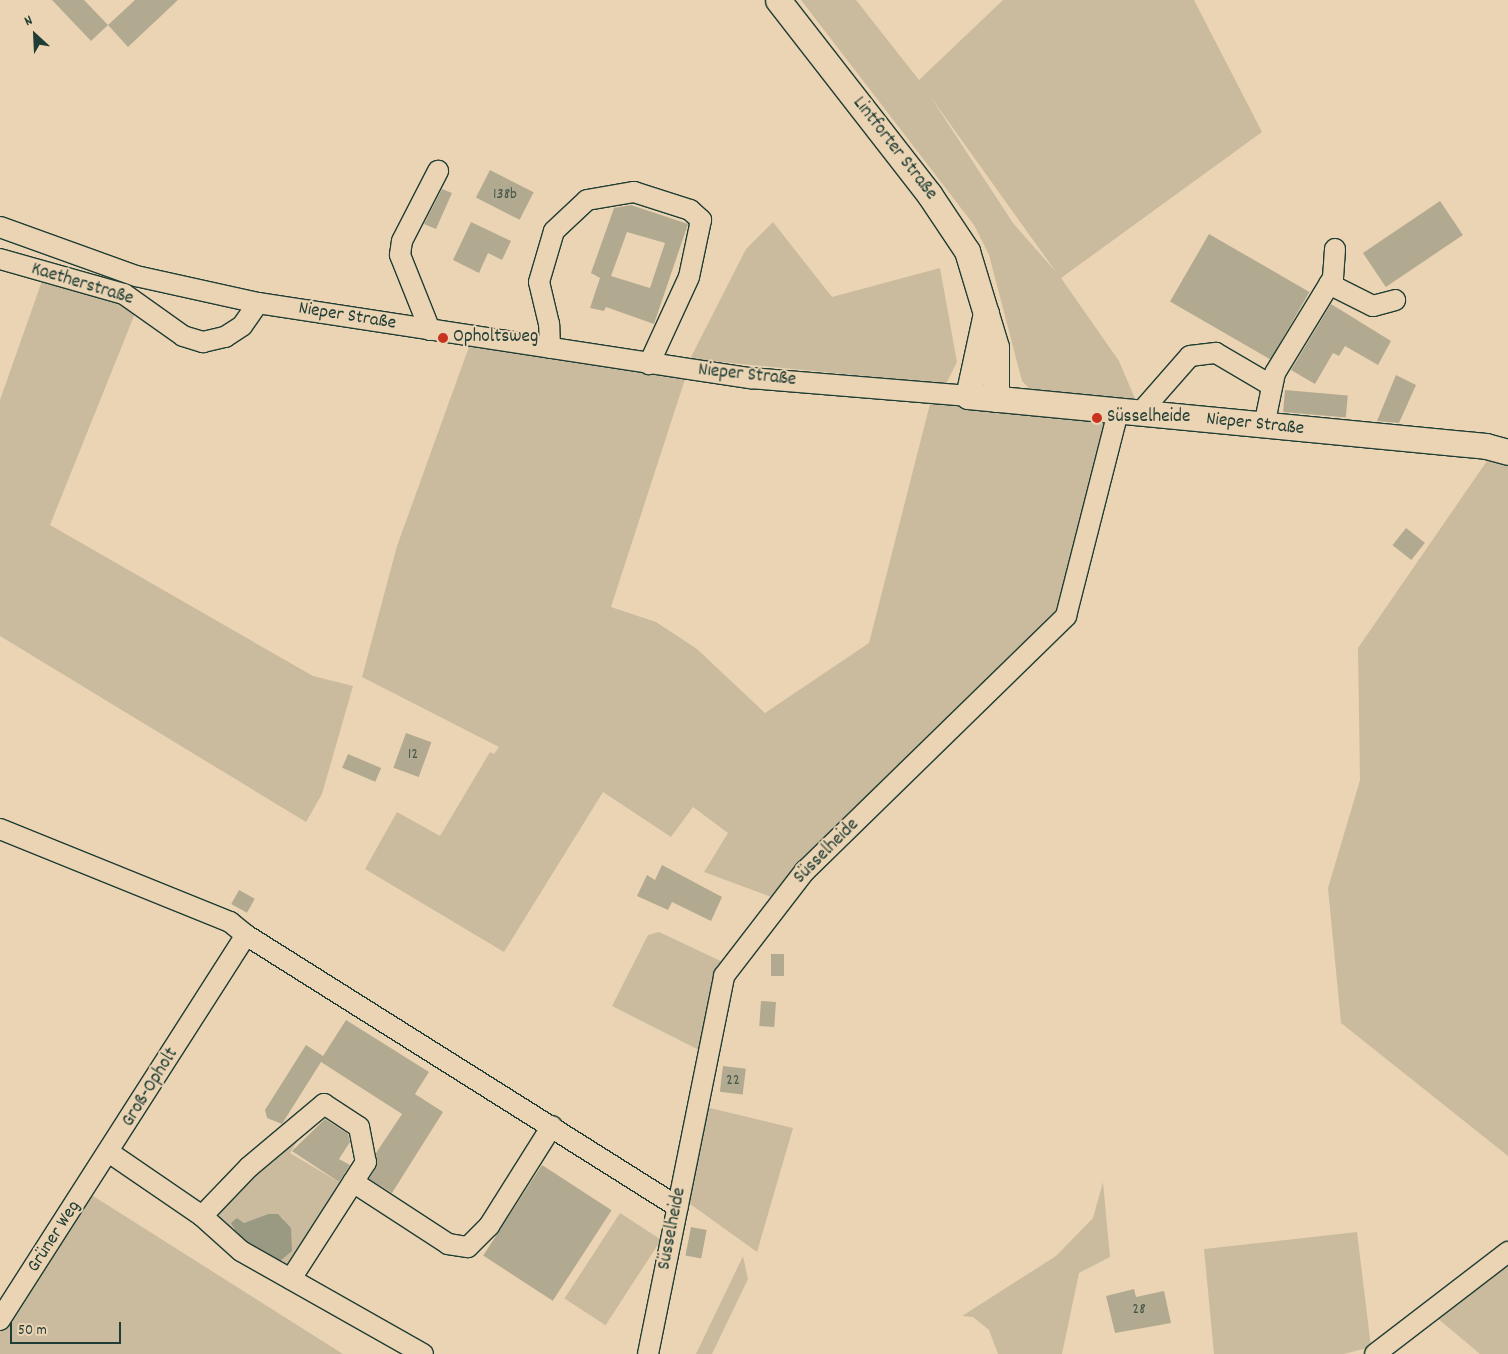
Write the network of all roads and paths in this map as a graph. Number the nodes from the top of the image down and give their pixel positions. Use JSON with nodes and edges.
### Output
{"nodes":[{"id":1,"x":778,"y":0,"type":"edge"},
{"id":2,"x":438,"y":171,"type":"dead end"},
{"id":3,"x":0,"y":227,"type":"edge"},
{"id":4,"x":1335,"y":249,"type":"dead end"},
{"id":5,"x":0,"y":259,"type":"edge"},
{"id":6,"x":1329,"y":284,"type":"junction"},
{"id":7,"x":1394,"y":300,"type":"dead end"},
{"id":8,"x":258,"y":303,"type":"junction"},
{"id":9,"x":986,"y":313,"type":"junction"},
{"id":10,"x":430,"y":330,"type":"junction"},
{"id":11,"x":550,"y":348,"type":"junction"},
{"id":12,"x":649,"y":364,"type":"junction"},
{"id":13,"x":1272,"y":386,"type":"junction"},
{"id":14,"x":968,"y":396,"type":"junction"},
{"id":15,"x":996,"y":399,"type":"junction"},
{"id":16,"x":1128,"y":413,"type":"junction"},
{"id":17,"x":1264,"y":426,"type":"junction"},
{"id":18,"x":1508,"y":452,"type":"edge"},
{"id":19,"x":0,"y":829,"type":"edge"},
{"id":20,"x":246,"y":935,"type":"junction"},
{"id":21,"x":552,"y":1126,"type":"junction"},
{"id":22,"x":110,"y":1153,"type":"junction"},
{"id":23,"x":353,"y":1182,"type":"junction"},
{"id":24,"x":678,"y":1207,"type":"junction"},
{"id":25,"x":202,"y":1216,"type":"junction"},
{"id":26,"x":1508,"y":1252,"type":"edge"},
{"id":27,"x":292,"y":1279,"type":"junction"},
{"id":28,"x":0,"y":1320,"type":"edge"},
{"id":29,"x":643,"y":1351,"type":"edge"},
{"id":30,"x":423,"y":1354,"type":"edge"},
{"id":31,"x":1375,"y":1354,"type":"edge"}],
"edges":[{"from":1,"to":9,"type":"main road","name":"Lintforter Straße"},
{"from":2,"to":10,"type":"street"},
{"from":3,"to":8,"type":"street","name":"Nieper Straße"},
{"from":4,"to":6,"type":"street"},
{"from":5,"to":8,"type":"street","name":"Kaetherstraße"},
{"from":6,"to":7,"type":"street"},
{"from":6,"to":13,"type":"street"},
{"from":8,"to":10,"type":"street","name":"Nieper Straße"},
{"from":9,"to":14,"type":"main road","name":"Lintforter Straße"},
{"from":9,"to":15,"type":"main road","name":"Lintforter Straße"},
{"from":10,"to":11,"type":"street","name":"Nieper Straße"},
{"from":11,"to":12,"type":"street","name":"Nieper Straße"},
{"from":11,"to":12,"type":"street"},
{"from":12,"to":14,"type":"street","name":"Nieper Straße"},
{"from":13,"to":16,"type":"street"},
{"from":13,"to":17,"type":"street"},
{"from":14,"to":15,"type":"main road","name":"Nieper Straße"},
{"from":15,"to":16,"type":"main road","name":"Nieper Straße"},
{"from":16,"to":17,"type":"main road","name":"Nieper Straße"},
{"from":16,"to":24,"type":"street","name":"Süsselheide"},
{"from":17,"to":18,"type":"main road","name":"Nieper Straße"},
{"from":19,"to":20,"type":"street"},
{"from":20,"to":21,"type":"street"},
{"from":20,"to":22,"type":"street","name":"Groß-Opholt"},
{"from":21,"to":23,"type":"street"},
{"from":21,"to":24,"type":"street"},
{"from":22,"to":25,"type":"street"},
{"from":22,"to":28,"type":"street","name":"Grüner Weg"},
{"from":23,"to":25,"type":"street"},
{"from":23,"to":27,"type":"street"},
{"from":24,"to":29,"type":"street","name":"Süsselheide"},
{"from":25,"to":27,"type":"street"},
{"from":26,"to":31,"type":"street"},
{"from":27,"to":30,"type":"street"}]}
